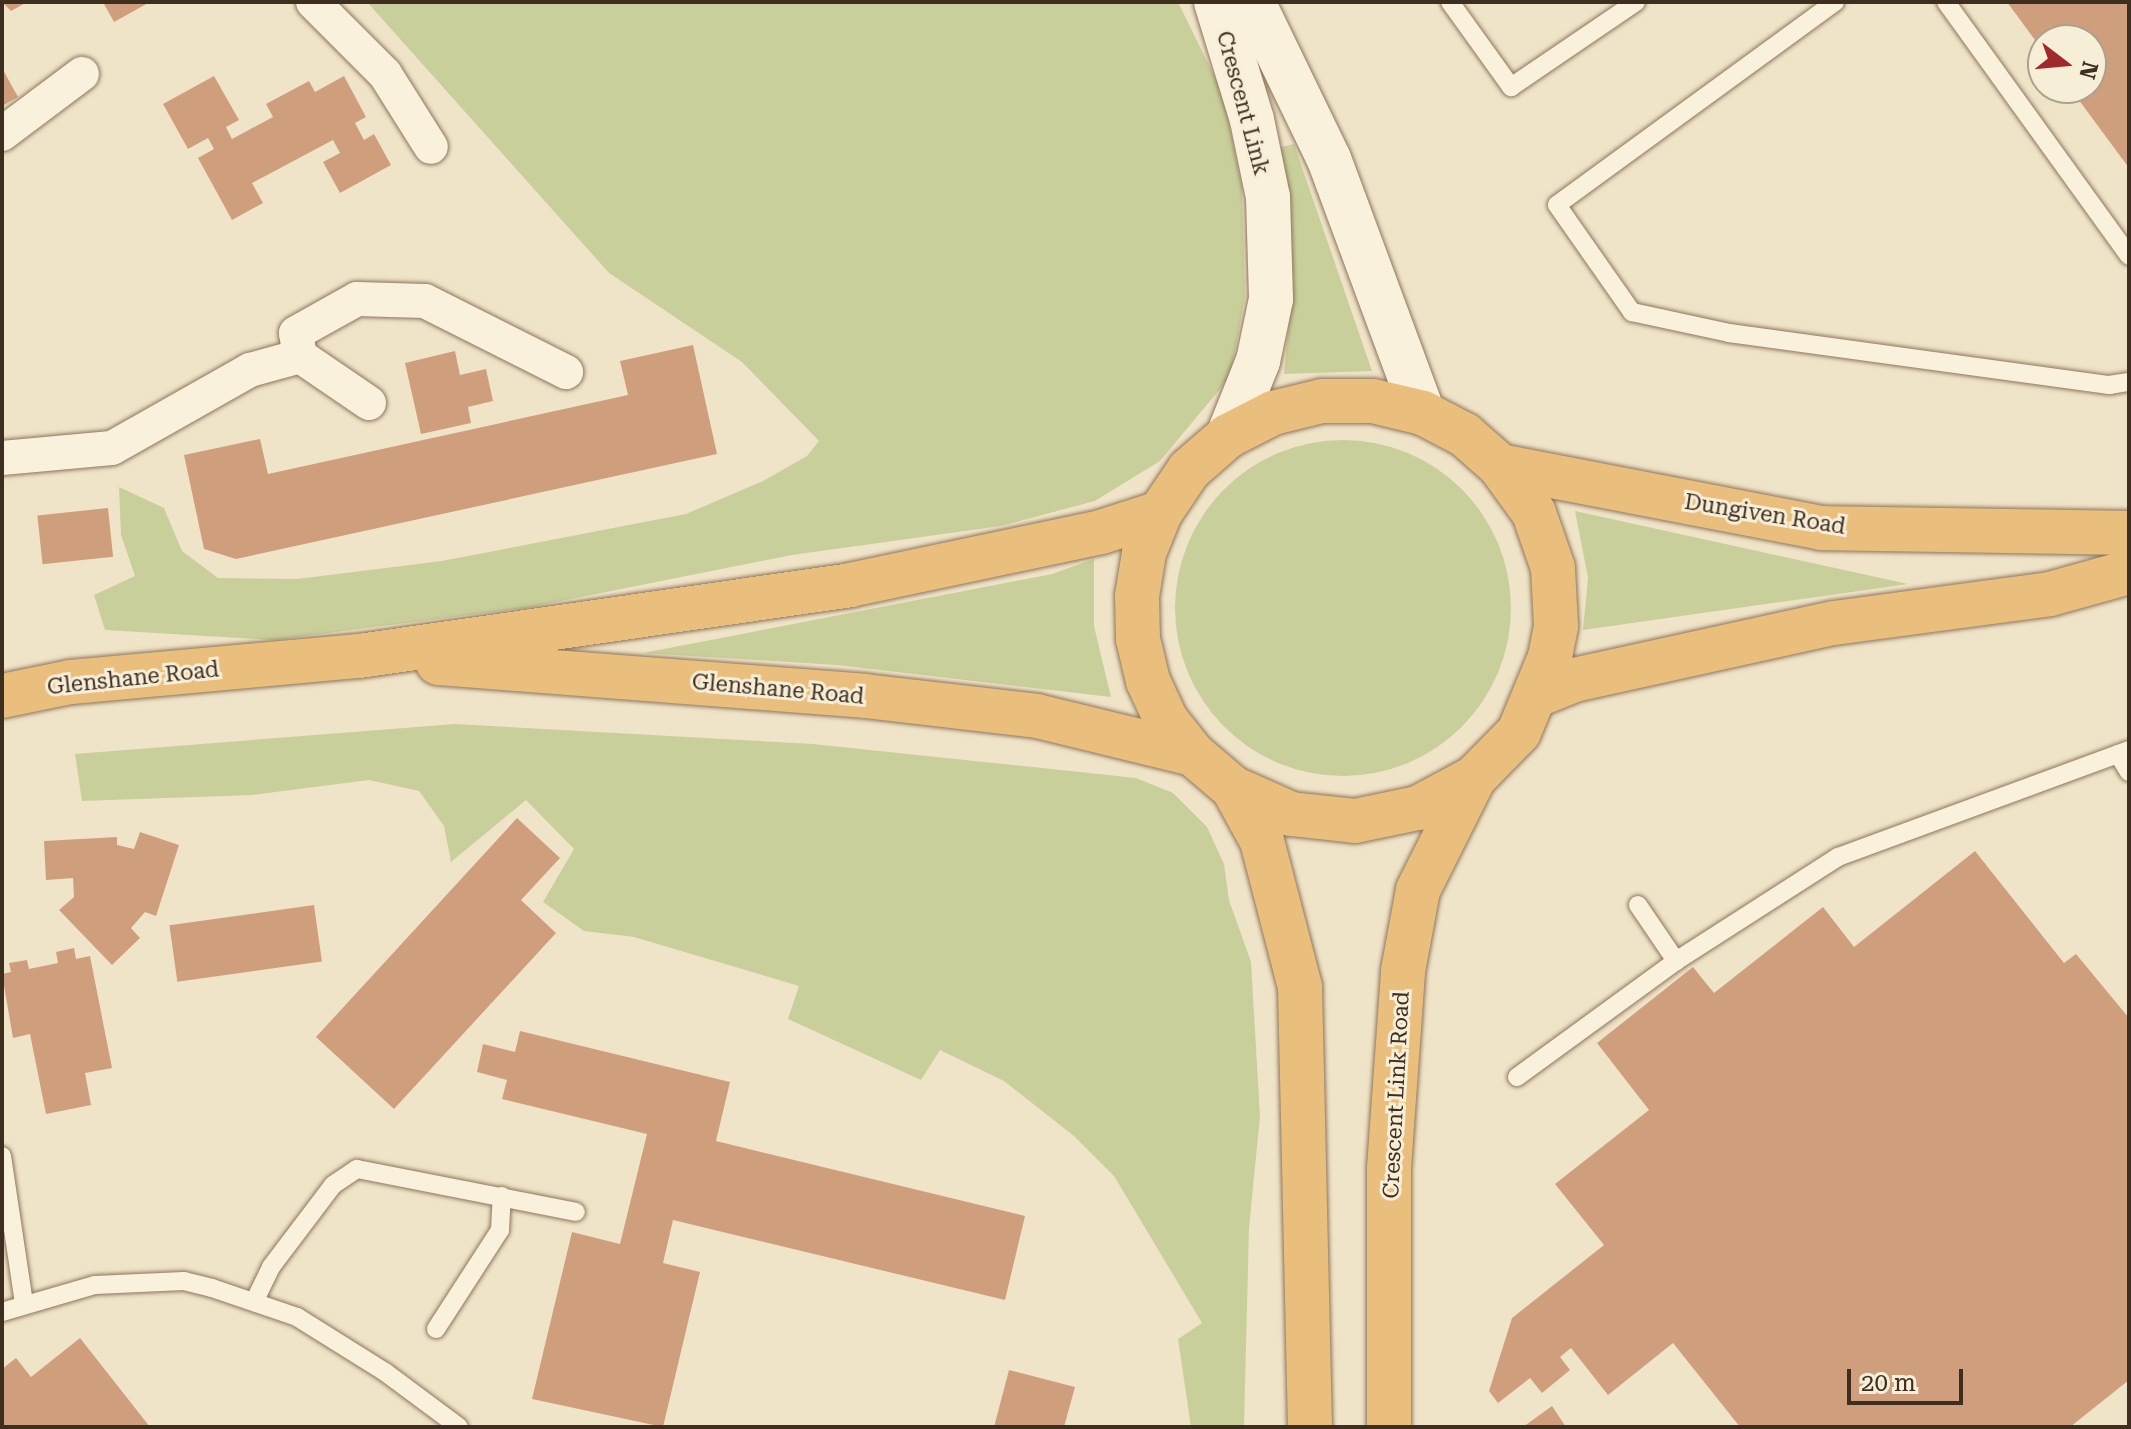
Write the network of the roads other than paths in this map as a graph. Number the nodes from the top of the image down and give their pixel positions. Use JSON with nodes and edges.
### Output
{"nodes":[{"id":1,"x":313,"y":2,"type":"edge"},
{"id":2,"x":1216,"y":2,"type":"edge"},
{"id":3,"x":1253,"y":2,"type":"edge"},
{"id":4,"x":1450,"y":2,"type":"edge"},
{"id":5,"x":1636,"y":2,"type":"edge"},
{"id":6,"x":1835,"y":2,"type":"edge"},
{"id":7,"x":1946,"y":2,"type":"edge"},
{"id":8,"x":82,"y":74,"type":"dead end"},
{"id":9,"x":2,"y":134,"type":"edge"},
{"id":10,"x":431,"y":147,"type":"dead end"},
{"id":11,"x":2129,"y":256,"type":"edge"},
{"id":12,"x":300,"y":356,"type":"junction"},
{"id":13,"x":566,"y":372,"type":"dead end"},
{"id":14,"x":2129,"y":382,"type":"edge"},
{"id":15,"x":369,"y":403,"type":"dead end"},
{"id":16,"x":1423,"y":413,"type":"junction"},
{"id":17,"x":1228,"y":436,"type":"junction"},
{"id":18,"x":2,"y":458,"type":"edge"},
{"id":19,"x":1500,"y":466,"type":"junction"},
{"id":20,"x":1160,"y":513,"type":"junction"},
{"id":21,"x":2129,"y":533,"type":"edge"},
{"id":22,"x":2129,"y":572,"type":"edge"},
{"id":23,"x":359,"y":656,"type":"junction"},
{"id":24,"x":1537,"y":695,"type":"junction"},
{"id":25,"x":2,"y":696,"type":"edge"},
{"id":26,"x":2124,"y":752,"type":"edge"},
{"id":27,"x":1193,"y":754,"type":"junction"},
{"id":28,"x":2129,"y":772,"type":"edge"},
{"id":29,"x":1474,"y":778,"type":"junction"},
{"id":30,"x":1233,"y":788,"type":"junction"},
{"id":31,"x":1638,"y":905,"type":"dead end"},
{"id":32,"x":1676,"y":961,"type":"junction"},
{"id":33,"x":1517,"y":1077,"type":"dead end"},
{"id":34,"x":2,"y":1156,"type":"edge"},
{"id":35,"x":502,"y":1196,"type":"junction"},
{"id":36,"x":576,"y":1212,"type":"dead end"},
{"id":37,"x":255,"y":1300,"type":"junction"},
{"id":38,"x":24,"y":1303,"type":"junction"},
{"id":39,"x":2,"y":1312,"type":"edge"},
{"id":40,"x":436,"y":1329,"type":"dead end"},
{"id":41,"x":459,"y":1427,"type":"edge"},
{"id":42,"x":1310,"y":1427,"type":"edge"},
{"id":43,"x":1389,"y":1427,"type":"edge"}],
"edges":[{"from":1,"to":10,"type":"street"},
{"from":2,"to":17,"type":"street","name":"Crescent Link"},
{"from":3,"to":16,"type":"street","name":"Crescent Link"},
{"from":4,"to":5,"type":"lane"},
{"from":6,"to":14,"type":"lane"},
{"from":7,"to":11,"type":"lane"},
{"from":8,"to":9,"type":"street"},
{"from":12,"to":13,"type":"street"},
{"from":12,"to":15,"type":"street"},
{"from":12,"to":18,"type":"street"},
{"from":16,"to":17,"type":"highway"},
{"from":16,"to":19,"type":"highway"},
{"from":17,"to":20,"type":"highway"},
{"from":19,"to":21,"type":"highway","name":"Dungiven Road"},
{"from":19,"to":24,"type":"highway"},
{"from":20,"to":23,"type":"highway","name":"Glenshane Road"},
{"from":20,"to":27,"type":"highway"},
{"from":22,"to":24,"type":"highway"},
{"from":23,"to":25,"type":"highway","name":"Glenshane Road"},
{"from":23,"to":27,"type":"highway","name":"Glenshane Road"},
{"from":24,"to":29,"type":"highway"},
{"from":26,"to":28,"type":"lane"},
{"from":26,"to":32,"type":"lane"},
{"from":27,"to":30,"type":"highway"},
{"from":29,"to":30,"type":"highway"},
{"from":29,"to":43,"type":"highway","name":"Crescent Link Road"},
{"from":30,"to":42,"type":"highway"},
{"from":31,"to":32,"type":"lane"},
{"from":32,"to":33,"type":"lane"},
{"from":34,"to":38,"type":"lane"},
{"from":35,"to":36,"type":"lane"},
{"from":35,"to":37,"type":"lane"},
{"from":35,"to":40,"type":"lane"},
{"from":37,"to":38,"type":"lane"},
{"from":37,"to":41,"type":"lane"},
{"from":38,"to":39,"type":"lane"}]}
